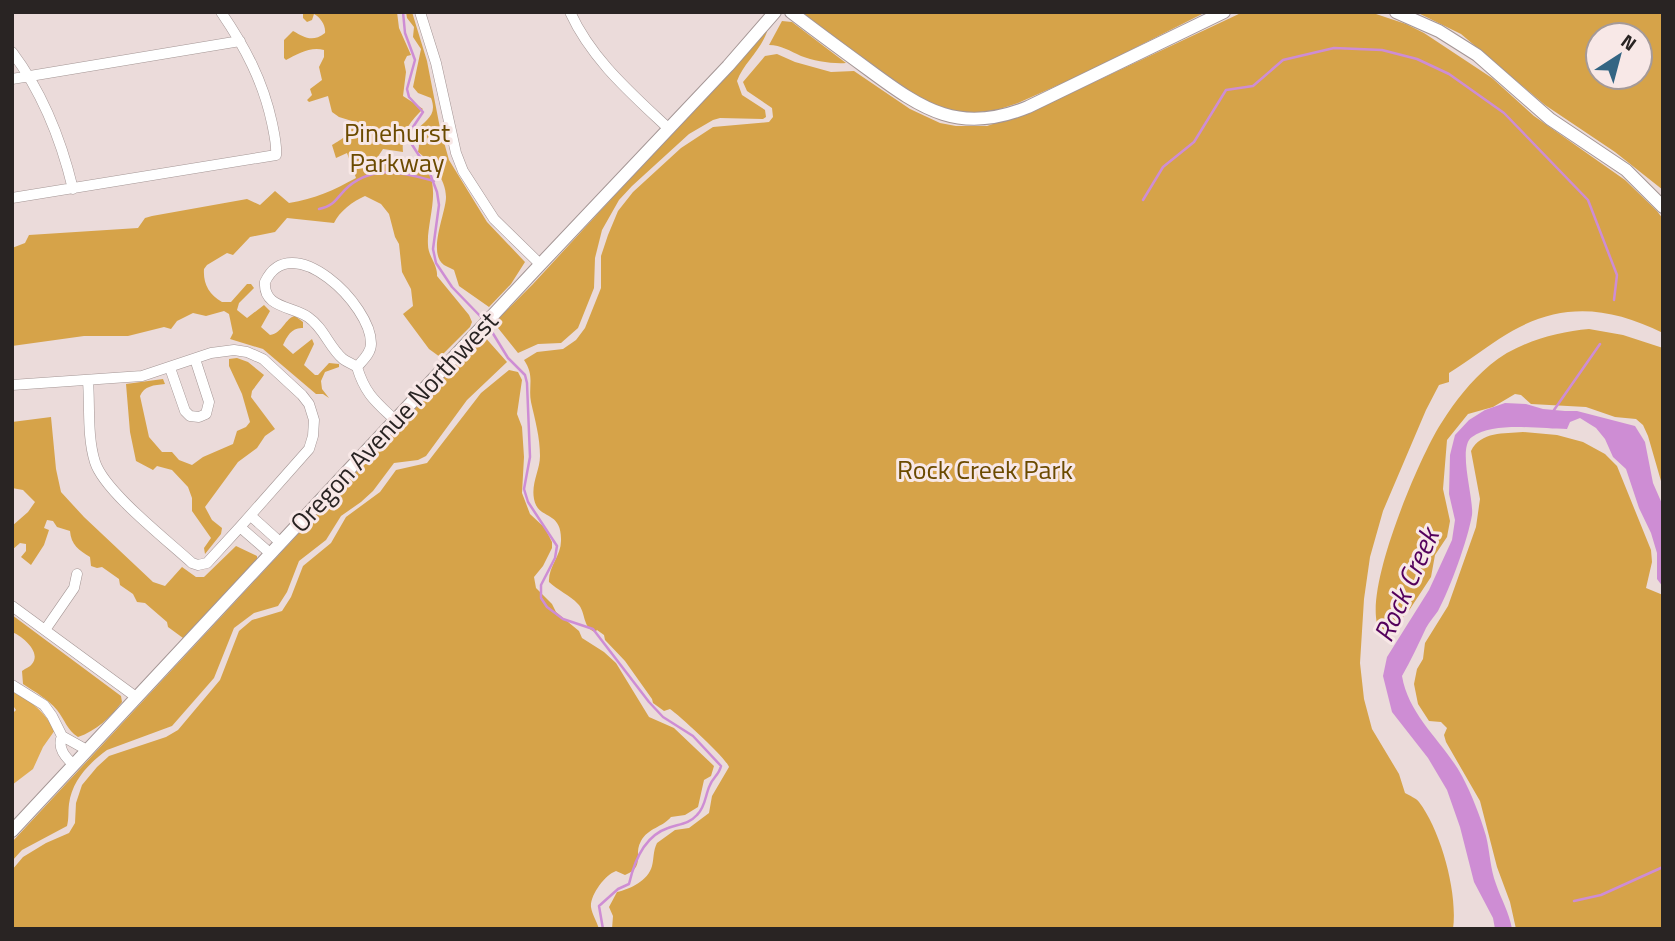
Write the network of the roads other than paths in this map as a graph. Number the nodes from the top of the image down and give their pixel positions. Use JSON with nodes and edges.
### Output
{"nodes":[{"id":1,"x":221,"y":12,"type":"edge"},
{"id":2,"x":420,"y":12,"type":"edge"},
{"id":3,"x":570,"y":12,"type":"edge"},
{"id":4,"x":775,"y":12,"type":"edge"},
{"id":5,"x":791,"y":12,"type":"edge"},
{"id":6,"x":1224,"y":12,"type":"edge"},
{"id":7,"x":1396,"y":12,"type":"edge"},
{"id":8,"x":240,"y":41,"type":"junction"},
{"id":9,"x":12,"y":52,"type":"edge"},
{"id":10,"x":29,"y":76,"type":"junction"},
{"id":11,"x":12,"y":79,"type":"edge"},
{"id":12,"x":668,"y":129,"type":"junction"},
{"id":13,"x":73,"y":189,"type":"junction"},
{"id":14,"x":12,"y":198,"type":"edge"},
{"id":15,"x":1663,"y":207,"type":"edge"},
{"id":16,"x":540,"y":264,"type":"junction"},
{"id":17,"x":195,"y":359,"type":"junction"},
{"id":18,"x":357,"y":367,"type":"junction"},
{"id":19,"x":170,"y":368,"type":"junction"},
{"id":20,"x":88,"y":381,"type":"junction"},
{"id":21,"x":12,"y":385,"type":"edge"},
{"id":22,"x":396,"y":420,"type":"junction"},
{"id":23,"x":251,"y":516,"type":"junction"},
{"id":24,"x":240,"y":527,"type":"junction"},
{"id":25,"x":281,"y":543,"type":"junction"},
{"id":26,"x":271,"y":554,"type":"junction"},
{"id":27,"x":77,"y":574,"type":"dead end"},
{"id":28,"x":12,"y":606,"type":"edge"},
{"id":29,"x":45,"y":630,"type":"junction"},
{"id":30,"x":12,"y":685,"type":"edge"},
{"id":31,"x":136,"y":697,"type":"junction"},
{"id":32,"x":62,"y":736,"type":"junction"},
{"id":33,"x":87,"y":750,"type":"junction"},
{"id":34,"x":74,"y":765,"type":"junction"},
{"id":35,"x":12,"y":831,"type":"edge"}],
"edges":[{"from":1,"to":8,"type":"street"},
{"from":2,"to":16,"type":"street"},
{"from":3,"to":12,"type":"street"},
{"from":4,"to":12,"type":"street","name":"Oregon Avenue Northwest"},
{"from":5,"to":6,"type":"street"},
{"from":7,"to":15,"type":"street"},
{"from":8,"to":10,"type":"street"},
{"from":8,"to":13,"type":"street"},
{"from":9,"to":10,"type":"street"},
{"from":10,"to":11,"type":"street"},
{"from":10,"to":13,"type":"street"},
{"from":12,"to":16,"type":"street","name":"Oregon Avenue Northwest"},
{"from":13,"to":14,"type":"street"},
{"from":16,"to":22,"type":"street","name":"Oregon Avenue Northwest"},
{"from":17,"to":19,"type":"street"},
{"from":17,"to":19,"type":"street"},
{"from":17,"to":23,"type":"street"},
{"from":18,"to":18,"type":"street"},
{"from":18,"to":22,"type":"street"},
{"from":19,"to":20,"type":"street"},
{"from":20,"to":21,"type":"street"},
{"from":20,"to":24,"type":"street"},
{"from":22,"to":25,"type":"street","name":"Oregon Avenue Northwest"},
{"from":23,"to":24,"type":"street"},
{"from":23,"to":25,"type":"street"},
{"from":24,"to":26,"type":"street"},
{"from":25,"to":26,"type":"street","name":"Oregon Avenue Northwest"},
{"from":26,"to":31,"type":"street","name":"Oregon Avenue Northwest"},
{"from":27,"to":29,"type":"street"},
{"from":28,"to":29,"type":"street"},
{"from":29,"to":31,"type":"street"},
{"from":30,"to":32,"type":"street"},
{"from":31,"to":33,"type":"street","name":"Oregon Avenue Northwest"},
{"from":32,"to":33,"type":"street"},
{"from":32,"to":34,"type":"street"},
{"from":33,"to":34,"type":"street","name":"Oregon Avenue Northwest"},
{"from":34,"to":35,"type":"street","name":"Oregon Avenue Northwest"}]}
